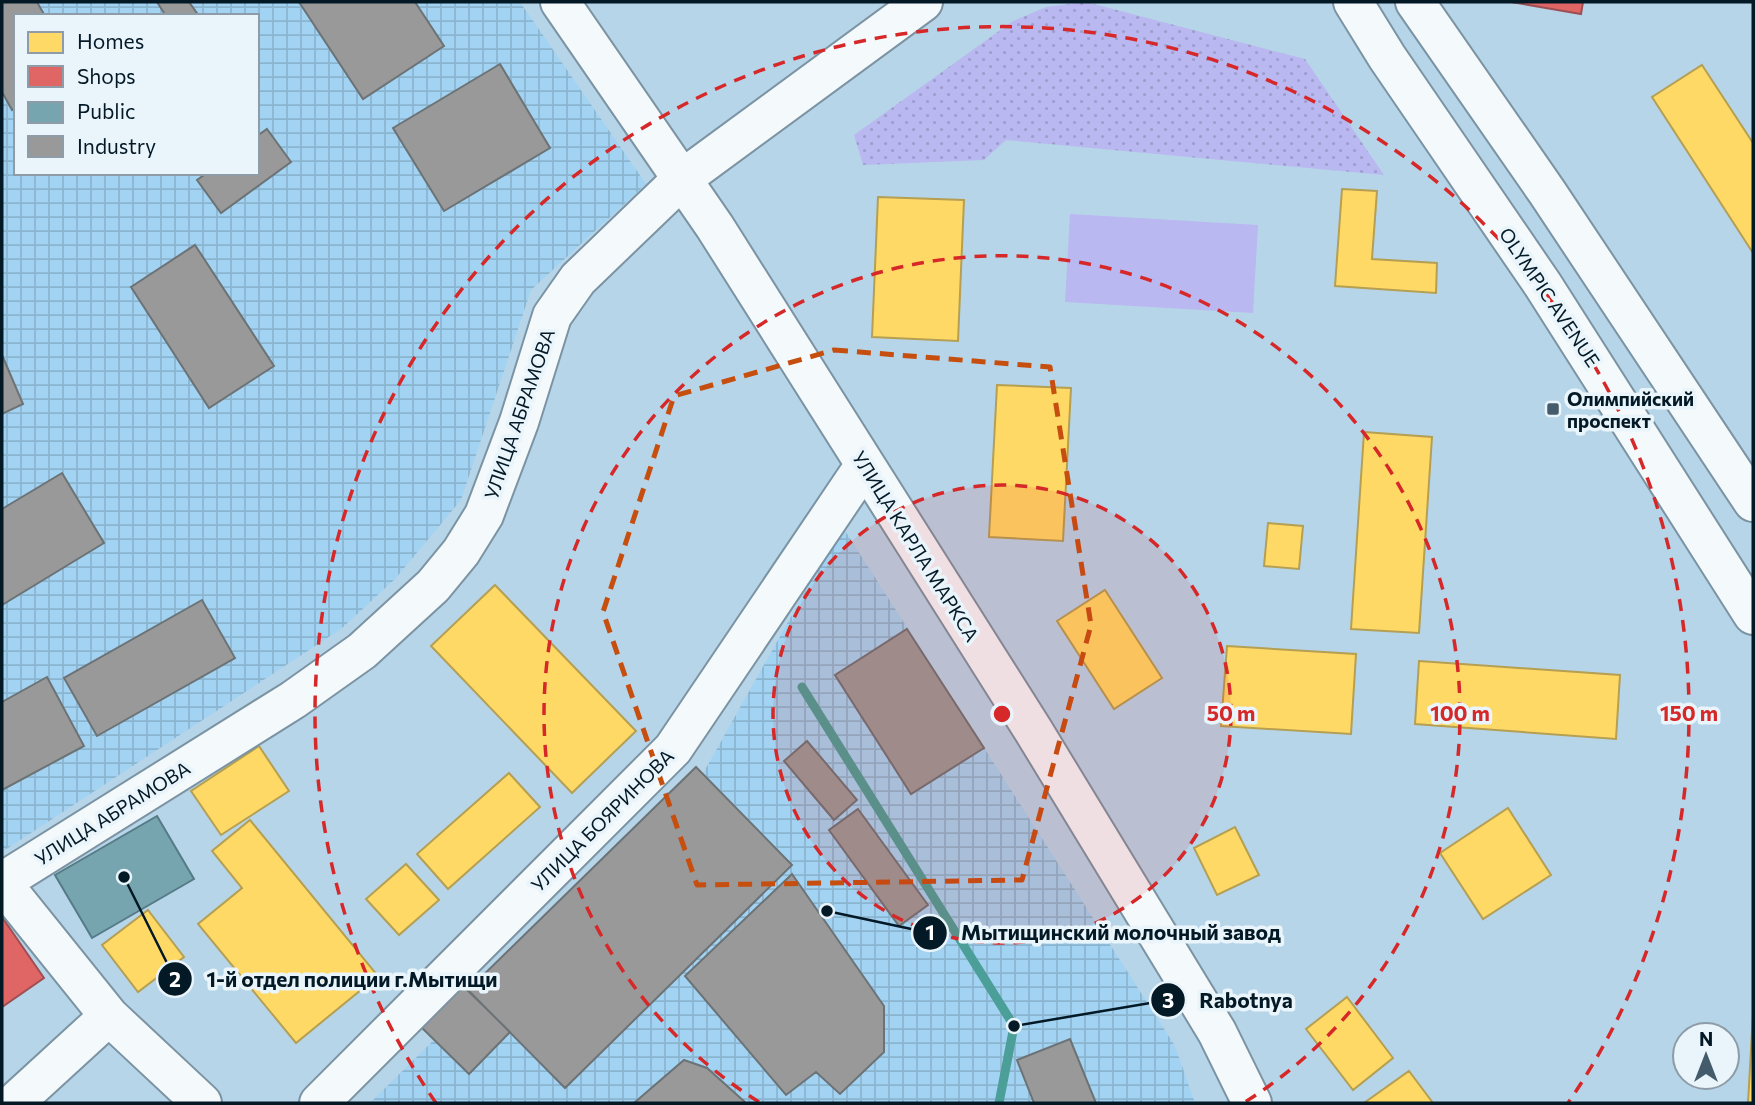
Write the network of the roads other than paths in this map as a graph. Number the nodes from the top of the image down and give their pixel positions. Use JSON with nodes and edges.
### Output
{"nodes":[{"id":1,"x":560,"y":2,"type":"edge"},
{"id":2,"x":923,"y":2,"type":"edge"},
{"id":3,"x":1415,"y":2,"type":"edge"},
{"id":4,"x":1352,"y":3,"type":"edge"},
{"id":5,"x":682,"y":179,"type":"junction"},
{"id":6,"x":864,"y":466,"type":"junction"},
{"id":7,"x":1753,"y":502,"type":"edge"},
{"id":8,"x":1749,"y":605,"type":"edge"},
{"id":9,"x":2,"y":883,"type":"edge"},
{"id":10,"x":109,"y":1016,"type":"junction"},
{"id":11,"x":15,"y":1103,"type":"edge"},
{"id":12,"x":202,"y":1103,"type":"edge"},
{"id":13,"x":319,"y":1103,"type":"edge"},
{"id":14,"x":1252,"y":1103,"type":"edge"}],
"edges":[{"from":1,"to":5,"type":"street","name":"УЛИЦА КАРЛА МАРКСА"},
{"from":2,"to":5,"type":"street","name":"УЛИЦА АБРАМОВА"},
{"from":3,"to":7,"type":"street"},
{"from":4,"to":8,"type":"street","name":"OLYMPIC AVENUE"},
{"from":5,"to":6,"type":"street","name":"УЛИЦА КАРЛА МАРКСА"},
{"from":5,"to":9,"type":"street","name":"УЛИЦА АБРАМОВА"},
{"from":6,"to":13,"type":"street","name":"УЛИЦА БОЯРИНОВА"},
{"from":6,"to":14,"type":"street","name":"УЛИЦА КАРЛА МАРКСА"},
{"from":9,"to":10,"type":"street"},
{"from":10,"to":11,"type":"street"},
{"from":10,"to":12,"type":"street"}]}
